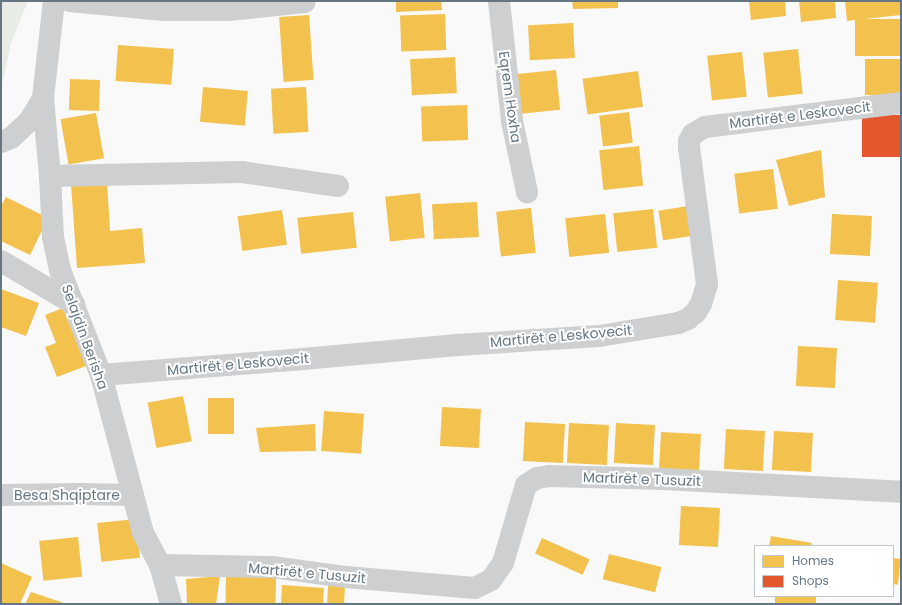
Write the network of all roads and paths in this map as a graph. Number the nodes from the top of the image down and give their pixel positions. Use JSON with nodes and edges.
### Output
{"nodes":[{"id":1,"x":54,"y":1,"type":"edge"},
{"id":2,"x":70,"y":1,"type":"edge"},
{"id":3,"x":499,"y":1,"type":"edge"},
{"id":4,"x":305,"y":2,"type":"dead end"},
{"id":5,"x":43,"y":98,"type":"junction"},
{"id":6,"x":901,"y":103,"type":"edge"},
{"id":7,"x":1,"y":142,"type":"edge"},
{"id":8,"x":50,"y":176,"type":"junction"},
{"id":9,"x":338,"y":186,"type":"dead end"},
{"id":10,"x":527,"y":192,"type":"dead end"},
{"id":11,"x":1,"y":262,"type":"edge"},
{"id":12,"x":74,"y":304,"type":"junction"},
{"id":13,"x":101,"y":375,"type":"junction"},
{"id":14,"x":901,"y":492,"type":"edge"},
{"id":15,"x":1,"y":495,"type":"edge"},
{"id":16,"x":133,"y":495,"type":"junction"},
{"id":17,"x":160,"y":565,"type":"junction"},
{"id":18,"x":451,"y":595,"type":"edge"},
{"id":19,"x":171,"y":604,"type":"edge"}],
"edges":[{"from":1,"to":5,"type":"street","name":"Selajdin Berisha"},
{"from":2,"to":4,"type":"street"},
{"from":3,"to":10,"type":"street","name":"Eqrem Hoxha"},
{"from":5,"to":7,"type":"street"},
{"from":5,"to":8,"type":"street","name":"Selajdin Berisha"},
{"from":6,"to":13,"type":"street","name":"Martirët e Leskovecit"},
{"from":8,"to":9,"type":"street"},
{"from":8,"to":12,"type":"street","name":"Selajdin Berisha"},
{"from":11,"to":12,"type":"street"},
{"from":12,"to":13,"type":"street","name":"Selajdin Berisha"},
{"from":13,"to":16,"type":"street","name":"Selajdin Berisha"},
{"from":14,"to":18,"type":"street","name":"Martirët e Tusuzit"},
{"from":15,"to":16,"type":"street","name":"Besa Shqiptare"},
{"from":16,"to":17,"type":"street","name":"Selajdin Berisha"},
{"from":17,"to":18,"type":"street","name":"Martirët e Tusuzit"},
{"from":17,"to":19,"type":"street","name":"Selajdin Berisha"}]}
